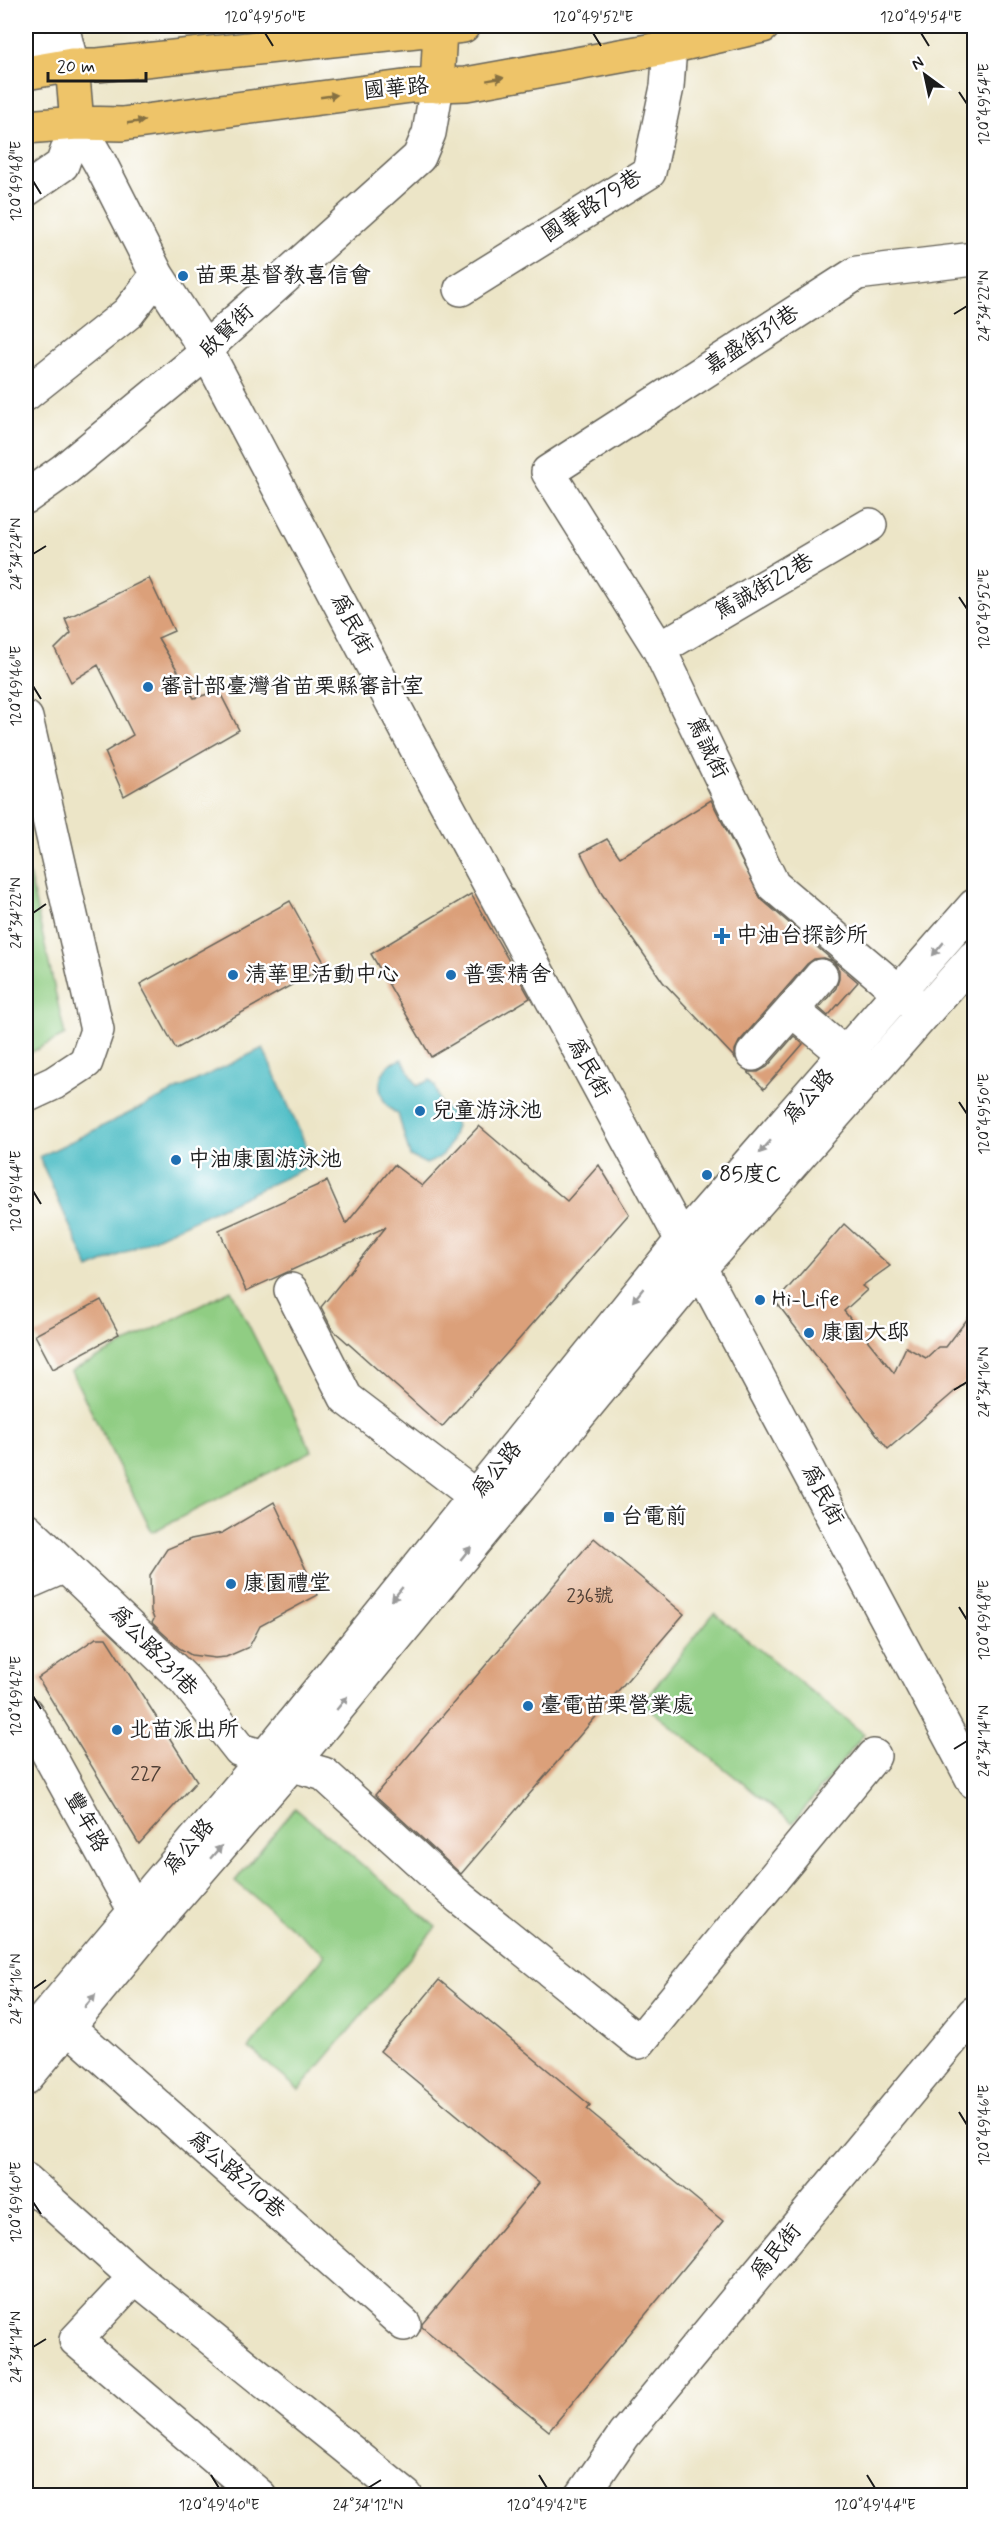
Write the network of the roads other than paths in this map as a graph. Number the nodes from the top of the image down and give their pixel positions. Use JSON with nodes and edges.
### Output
{"nodes":[{"id":1,"x":62,"y":26,"type":"edge"},
{"id":2,"x":764,"y":26,"type":"edge"},
{"id":3,"x":448,"y":27,"type":"edge"},
{"id":4,"x":26,"y":39,"type":"edge"},
{"id":5,"x":670,"y":47,"type":"junction"},
{"id":6,"x":72,"y":66,"type":"junction"},
{"id":7,"x":26,"y":73,"type":"edge"},
{"id":8,"x":437,"y":86,"type":"junction"},
{"id":9,"x":77,"y":123,"type":"junction"},
{"id":10,"x":26,"y":127,"type":"edge"},
{"id":11,"x":26,"y":190,"type":"edge"},
{"id":12,"x":975,"y":259,"type":"edge"},
{"id":13,"x":156,"y":275,"type":"junction"},
{"id":14,"x":461,"y":289,"type":"dead end"},
{"id":15,"x":207,"y":352,"type":"junction"},
{"id":16,"x":26,"y":394,"type":"edge"},
{"id":17,"x":548,"y":472,"type":"joint"},
{"id":18,"x":26,"y":497,"type":"edge"},
{"id":19,"x":870,"y":525,"type":"dead end"},
{"id":20,"x":659,"y":649,"type":"junction"},
{"id":21,"x":26,"y":718,"type":"edge"},
{"id":22,"x":975,"y":906,"type":"edge"},
{"id":23,"x":975,"y":957,"type":"edge"},
{"id":24,"x":821,"y":976,"type":"dead end"},
{"id":25,"x":901,"y":992,"type":"junction"},
{"id":26,"x":792,"y":1010,"type":"junction"},
{"id":27,"x":925,"y":1014,"type":"junction"},
{"id":28,"x":753,"y":1054,"type":"dead end"},
{"id":29,"x":846,"y":1055,"type":"junction"},
{"id":30,"x":26,"y":1096,"type":"edge"},
{"id":31,"x":682,"y":1240,"type":"junction"},
{"id":32,"x":700,"y":1268,"type":"junction"},
{"id":33,"x":291,"y":1290,"type":"dead end"},
{"id":34,"x":487,"y":1505,"type":"junction"},
{"id":35,"x":26,"y":1529,"type":"edge"},
{"id":36,"x":65,"y":1566,"type":"junction"},
{"id":37,"x":26,"y":1583,"type":"edge"},
{"id":38,"x":26,"y":1713,"type":"edge"},
{"id":39,"x":874,"y":1756,"type":"dead end"},
{"id":40,"x":278,"y":1762,"type":"junction"},
{"id":41,"x":975,"y":1782,"type":"edge"},
{"id":42,"x":144,"y":1917,"type":"junction"},
{"id":43,"x":975,"y":2013,"type":"edge"},
{"id":44,"x":68,"y":2027,"type":"junction"},
{"id":45,"x":26,"y":2040,"type":"edge"},
{"id":46,"x":26,"y":2078,"type":"edge"},
{"id":47,"x":26,"y":2180,"type":"edge"},
{"id":48,"x":135,"y":2277,"type":"junction"},
{"id":49,"x":404,"y":2324,"type":"dead end"},
{"id":50,"x":260,"y":2496,"type":"edge"},
{"id":51,"x":406,"y":2496,"type":"edge"},
{"id":52,"x":582,"y":2496,"type":"edge"}],
"edges":[{"from":1,"to":6,"type":"street"},
{"from":2,"to":5,"type":"main road","name":"國華路"},
{"from":3,"to":6,"type":"main road"},
{"from":3,"to":8,"type":"main road"},
{"from":4,"to":6,"type":"street"},
{"from":8,"to":5,"type":"main road","name":"國華路","one_way":true},
{"from":5,"to":14,"type":"street","name":"國華路79巷"},
{"from":6,"to":7,"type":"main road"},
{"from":6,"to":9,"type":"main road"},
{"from":9,"to":8,"type":"main road","name":"國華路","one_way":true},
{"from":8,"to":15,"type":"street","name":"啟賢街"},
{"from":9,"to":10,"type":"main road","name":"國華路"},
{"from":9,"to":11,"type":"street"},
{"from":9,"to":13,"type":"street","name":"為民街"},
{"from":12,"to":17,"type":"street","name":"嘉盛街31巷"},
{"from":13,"to":15,"type":"street","name":"為民街"},
{"from":13,"to":16,"type":"street"},
{"from":15,"to":18,"type":"street","name":"啟賢街"},
{"from":15,"to":31,"type":"street","name":"為民街"},
{"from":17,"to":20,"type":"street","name":"篤誠街"},
{"from":19,"to":20,"type":"street","name":"篤誠街22巷"},
{"from":20,"to":25,"type":"street","name":"篤誠街"},
{"from":21,"to":30,"type":"street"},
{"from":22,"to":25,"type":"street","name":"為公路","one_way":true},
{"from":23,"to":27,"type":"street","name":"為公路"},
{"from":24,"to":26,"type":"street"},
{"from":25,"to":27,"type":"street","name":"篤誠街"},
{"from":25,"to":29,"type":"street","name":"為公路"},
{"from":26,"to":28,"type":"street"},
{"from":26,"to":29,"type":"street"},
{"from":27,"to":32,"type":"street","name":"為公路"},
{"from":29,"to":31,"type":"street","name":"為公路","one_way":true},
{"from":31,"to":32,"type":"street","name":"為民街"},
{"from":31,"to":34,"type":"street","name":"為公路","one_way":true},
{"from":32,"to":34,"type":"street","name":"為公路"},
{"from":32,"to":41,"type":"street","name":"為民街"},
{"from":33,"to":34,"type":"street"},
{"from":34,"to":40,"type":"street","name":"為公路"},
{"from":35,"to":36,"type":"street","name":"為公路231巷"},
{"from":36,"to":37,"type":"street"},
{"from":36,"to":40,"type":"street","name":"為公路231巷"},
{"from":38,"to":42,"type":"street","name":"豐年路"},
{"from":39,"to":40,"type":"street","name":"為公路231巷"},
{"from":40,"to":42,"type":"street","name":"為公路"},
{"from":44,"to":42,"type":"street","name":"為公路","one_way":true},
{"from":42,"to":45,"type":"street","name":"為公路"},
{"from":43,"to":52,"type":"street","name":"為民街"},
{"from":44,"to":46,"type":"street","name":"為公路"},
{"from":44,"to":49,"type":"street","name":"為公路210巷"},
{"from":47,"to":48,"type":"street"},
{"from":48,"to":50,"type":"street"},
{"from":48,"to":51,"type":"street"}]}
